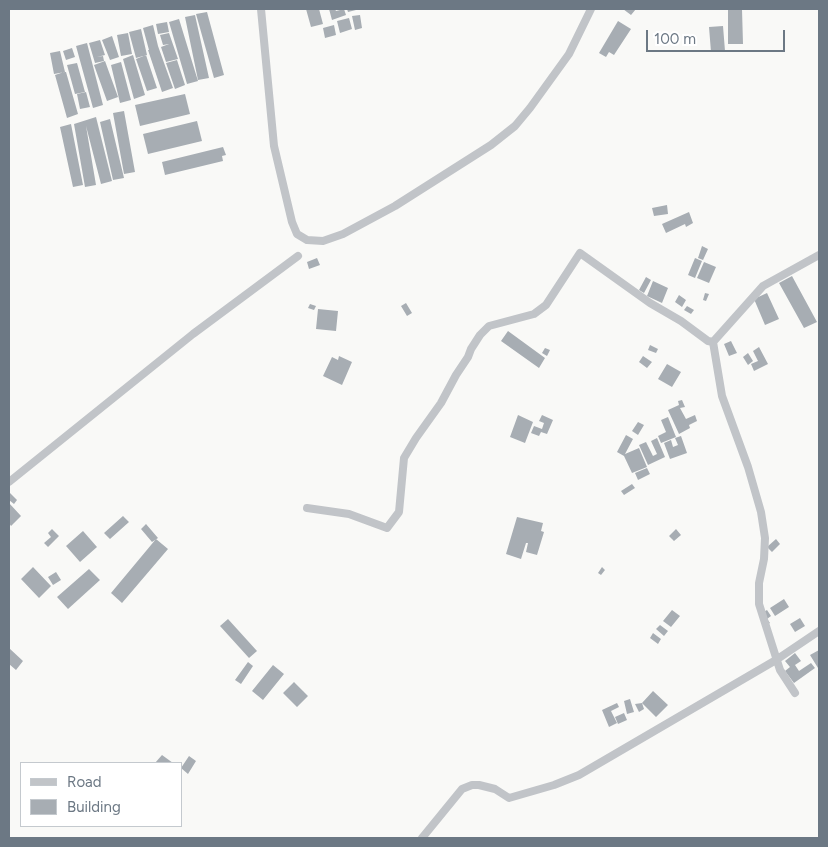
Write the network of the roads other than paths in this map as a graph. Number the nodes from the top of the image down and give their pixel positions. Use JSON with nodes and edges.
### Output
{"nodes":[{"id":1,"x":261,"y":9,"type":"edge"},
{"id":2,"x":591,"y":9,"type":"edge"},
{"id":3,"x":819,"y":255,"type":"edge"},
{"id":4,"x":298,"y":256,"type":"dead end"},
{"id":5,"x":713,"y":342,"type":"junction"},
{"id":6,"x":9,"y":482,"type":"edge"},
{"id":7,"x":307,"y":508,"type":"dead end"},
{"id":8,"x":819,"y":631,"type":"edge"},
{"id":9,"x":776,"y":660,"type":"junction"},
{"id":10,"x":795,"y":693,"type":"dead end"},
{"id":11,"x":422,"y":838,"type":"edge"}],
"edges":[{"from":1,"to":2,"type":"street"},
{"from":3,"to":5,"type":"street"},
{"from":4,"to":6,"type":"street"},
{"from":5,"to":7,"type":"street"},
{"from":5,"to":9,"type":"street"},
{"from":8,"to":9,"type":"street"},
{"from":9,"to":10,"type":"street"},
{"from":9,"to":11,"type":"street"}]}
